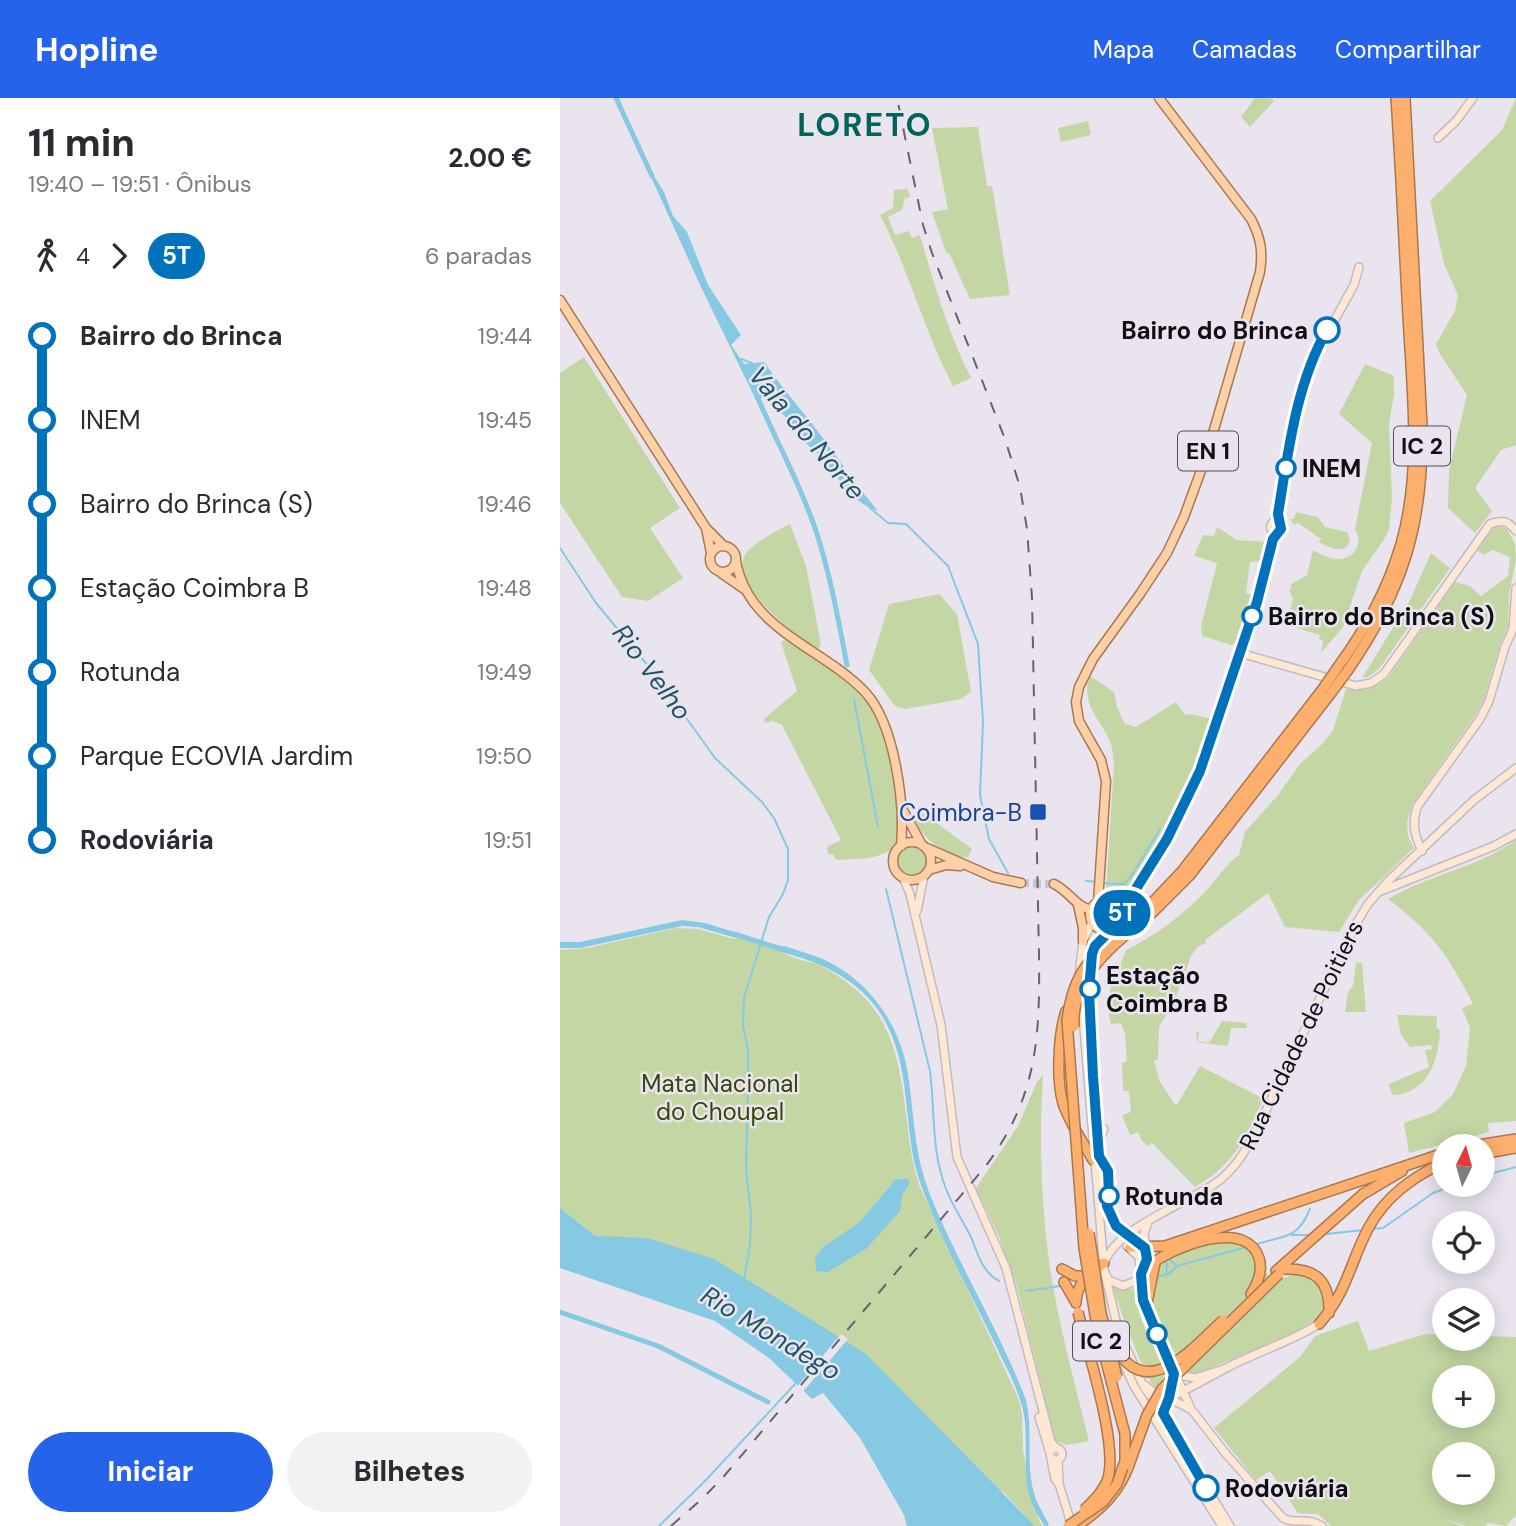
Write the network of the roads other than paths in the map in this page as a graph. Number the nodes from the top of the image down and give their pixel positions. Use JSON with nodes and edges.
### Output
{"nodes":[{"id":1,"x":1159,"y":98,"type":"edge"},
{"id":2,"x":1396,"y":98,"type":"edge"},
{"id":3,"x":1473,"y":98,"type":"edge"},
{"id":4,"x":1405,"y":101,"type":"edge"},
{"id":5,"x":1438,"y":138,"type":"dead end"},
{"id":6,"x":1359,"y":267,"type":"dead end"},
{"id":7,"x":560,"y":300,"type":"edge"},
{"id":8,"x":705,"y":528,"type":"junction"},
{"id":9,"x":1516,"y":531,"type":"edge"},
{"id":10,"x":724,"y":546,"type":"junction"},
{"id":11,"x":711,"y":553,"type":"junction"},
{"id":12,"x":736,"y":561,"type":"junction"},
{"id":13,"x":721,"y":573,"type":"junction"},
{"id":14,"x":1516,"y":588,"type":"edge"},
{"id":15,"x":744,"y":589,"type":"junction"},
{"id":16,"x":1240,"y":653,"type":"junction"},
{"id":17,"x":1343,"y":669,"type":"junction"},
{"id":18,"x":1516,"y":768,"type":"edge"},
{"id":19,"x":902,"y":808,"type":"junction"},
{"id":20,"x":1516,"y":834,"type":"edge"},
{"id":21,"x":901,"y":846,"type":"junction"},
{"id":22,"x":923,"y":846,"type":"junction"},
{"id":23,"x":1422,"y":851,"type":"junction"},
{"id":24,"x":968,"y":867,"type":"junction"},
{"id":25,"x":926,"y":873,"type":"junction"},
{"id":26,"x":903,"y":877,"type":"junction"},
{"id":27,"x":1021,"y":883,"type":"tunnel mouth"},
{"id":28,"x":1054,"y":884,"type":"tunnel mouth"},
{"id":29,"x":1380,"y":891,"type":"junction"},
{"id":30,"x":1129,"y":900,"type":"junction"},
{"id":31,"x":1101,"y":901,"type":"junction"},
{"id":32,"x":1115,"y":904,"type":"junction"},
{"id":33,"x":1079,"y":908,"type":"junction"},
{"id":34,"x":1150,"y":909,"type":"junction"},
{"id":35,"x":1120,"y":916,"type":"junction"},
{"id":36,"x":1091,"y":917,"type":"junction"},
{"id":37,"x":916,"y":918,"type":"junction"},
{"id":38,"x":1111,"y":929,"type":"junction"},
{"id":39,"x":1083,"y":941,"type":"junction"},
{"id":40,"x":1070,"y":1000,"type":"junction"},
{"id":41,"x":1104,"y":1129,"type":"dead end"},
{"id":42,"x":1516,"y":1139,"type":"edge"},
{"id":43,"x":1495,"y":1142,"type":"edge"},
{"id":44,"x":1098,"y":1144,"type":"junction"},
{"id":45,"x":1516,"y":1148,"type":"edge"},
{"id":46,"x":1495,"y":1152,"type":"edge"},
{"id":47,"x":1082,"y":1161,"type":"dead end"},
{"id":48,"x":1096,"y":1161,"type":"junction"},
{"id":49,"x":1432,"y":1161,"type":"edge"},
{"id":50,"x":1432,"y":1162,"type":"edge"},
{"id":51,"x":1432,"y":1165,"type":"edge"},
{"id":52,"x":1108,"y":1171,"type":"dead end"},
{"id":53,"x":1149,"y":1221,"type":"junction"},
{"id":54,"x":1116,"y":1226,"type":"junction"},
{"id":55,"x":1136,"y":1229,"type":"junction"},
{"id":56,"x":1127,"y":1236,"type":"junction"},
{"id":57,"x":1115,"y":1247,"type":"junction"},
{"id":58,"x":1130,"y":1247,"type":"junction"},
{"id":59,"x":1145,"y":1248,"type":"junction"},
{"id":60,"x":1156,"y":1261,"type":"junction"},
{"id":61,"x":1104,"y":1263,"type":"junction"},
{"id":62,"x":1062,"y":1269,"type":"dead end"},
{"id":63,"x":1280,"y":1271,"type":"junction"},
{"id":64,"x":1141,"y":1274,"type":"junction"},
{"id":65,"x":1106,"y":1275,"type":"junction"},
{"id":66,"x":1086,"y":1276,"type":"junction"},
{"id":67,"x":1064,"y":1282,"type":"dead end"},
{"id":68,"x":1251,"y":1294,"type":"junction"},
{"id":69,"x":1077,"y":1308,"type":"junction"},
{"id":70,"x":1146,"y":1308,"type":"junction"},
{"id":71,"x":1101,"y":1313,"type":"junction"},
{"id":72,"x":1329,"y":1313,"type":"junction"},
{"id":73,"x":1319,"y":1324,"type":"joint"},
{"id":74,"x":1120,"y":1338,"type":"junction"},
{"id":75,"x":1224,"y":1369,"type":"junction"},
{"id":76,"x":1174,"y":1374,"type":"junction"},
{"id":77,"x":1197,"y":1385,"type":"junction"},
{"id":78,"x":1183,"y":1391,"type":"junction"},
{"id":79,"x":1169,"y":1398,"type":"junction"},
{"id":80,"x":1191,"y":1409,"type":"junction"},
{"id":81,"x":1129,"y":1465,"type":"junction"},
{"id":82,"x":1071,"y":1525,"type":"edge"},
{"id":83,"x":1222,"y":1526,"type":"edge"},
{"id":84,"x":1230,"y":1526,"type":"edge"},
{"id":85,"x":1322,"y":1526,"type":"edge"}],
"edges":[{"from":1,"to":31,"type":"main road","number":"EN 1"},
{"from":2,"to":17,"type":"highway","number":"IC 2"},
{"from":3,"to":5,"type":"street"},
{"from":4,"to":17,"type":"highway","number":"IC 2"},
{"from":6,"to":16,"type":"street"},
{"from":7,"to":8,"type":"main road"},
{"from":8,"to":10,"type":"main road"},
{"from":8,"to":11,"type":"main road"},
{"from":9,"to":16,"type":"street"},
{"from":10,"to":11,"type":"main road"},
{"from":10,"to":12,"type":"main road"},
{"from":11,"to":13,"type":"main road"},
{"from":12,"to":13,"type":"main road"},
{"from":12,"to":15,"type":"main road"},
{"from":13,"to":15,"type":"main road"},
{"from":14,"to":23,"type":"street"},
{"from":15,"to":19,"type":"main road"},
{"from":16,"to":30,"type":"street"},
{"from":17,"to":34,"type":"highway","number":"IC 2","bridge":true},
{"from":18,"to":23,"type":"street","name":"Rua Cidade de Poitiers"},
{"from":19,"to":21,"type":"main road"},
{"from":19,"to":22,"type":"main road"},
{"from":20,"to":29,"type":"street"},
{"from":21,"to":22,"type":"main road"},
{"from":21,"to":26,"type":"main road"},
{"from":22,"to":24,"type":"main road"},
{"from":22,"to":25,"type":"main road"},
{"from":23,"to":29,"type":"street","name":"Rua Cidade de Poitiers"},
{"from":24,"to":25,"type":"main road"},
{"from":24,"to":27,"type":"main road"},
{"from":25,"to":26,"type":"main road"},
{"from":25,"to":37,"type":"street"},
{"from":26,"to":37,"type":"street"},
{"from":28,"to":33,"type":"main road"},
{"from":29,"to":53,"type":"street","name":"Rua Cidade de Poitiers"},
{"from":30,"to":32,"type":"street"},
{"from":30,"to":35,"type":"street"},
{"from":31,"to":32,"type":"main road"},
{"from":31,"to":36,"type":"main road"},
{"from":32,"to":35,"type":"main road"},
{"from":33,"to":36,"type":"main road"},
{"from":33,"to":39,"type":"main road"},
{"from":34,"to":40,"type":"highway","number":"IC 2","bridge":true},
{"from":34,"to":71,"type":"highway","number":"IC 2","bridge":true},
{"from":35,"to":38,"type":"main road"},
{"from":36,"to":38,"type":"main road"},
{"from":36,"to":39,"type":"street"},
{"from":37,"to":82,"type":"street"},
{"from":38,"to":44,"type":"street"},
{"from":39,"to":48,"type":"street"},
{"from":40,"to":48,"type":"highway","bridge":true},
{"from":40,"to":82,"type":"highway","number":"IC 2","bridge":true},
{"from":41,"to":44,"type":"street"},
{"from":42,"to":43,"type":"highway"},
{"from":44,"to":48,"type":"street"},
{"from":45,"to":46,"type":"highway"},
{"from":47,"to":48,"type":"street"},
{"from":48,"to":52,"type":"street"},
{"from":48,"to":54,"type":"street"},
{"from":48,"to":61,"type":"street"},
{"from":49,"to":59,"type":"highway"},
{"from":50,"to":63,"type":"highway"},
{"from":51,"to":72,"type":"highway"},
{"from":53,"to":55,"type":"street","name":"Rua Cidade de Poitiers"},
{"from":53,"to":59,"type":"street"},
{"from":54,"to":55,"type":"street"},
{"from":54,"to":56,"type":"street"},
{"from":55,"to":56,"type":"street","name":"Rua Cidade de Poitiers"},
{"from":56,"to":57,"type":"street","name":"Rua Cidade de Poitiers"},
{"from":56,"to":59,"type":"street"},
{"from":57,"to":58,"type":"street"},
{"from":57,"to":61,"type":"street"},
{"from":58,"to":59,"type":"highway"},
{"from":58,"to":64,"type":"street"},
{"from":59,"to":64,"type":"street"},
{"from":60,"to":64,"type":"highway"},
{"from":60,"to":68,"type":"highway"},
{"from":60,"to":70,"type":"highway"},
{"from":61,"to":65,"type":"street"},
{"from":61,"to":66,"type":"highway"},
{"from":62,"to":66,"type":"highway"},
{"from":63,"to":68,"type":"highway","bridge":true},
{"from":63,"to":72,"type":"highway"},
{"from":63,"to":81,"type":"highway","bridge":true},
{"from":64,"to":65,"type":"street"},
{"from":64,"to":70,"type":"street"},
{"from":65,"to":74,"type":"street"},
{"from":66,"to":69,"type":"highway"},
{"from":67,"to":69,"type":"highway"},
{"from":68,"to":71,"type":"highway","bridge":true},
{"from":69,"to":82,"type":"highway","bridge":true},
{"from":70,"to":76,"type":"street"},
{"from":71,"to":81,"type":"highway","number":"IC 2","bridge":true},
{"from":72,"to":73,"type":"highway"},
{"from":73,"to":75,"type":"street"},
{"from":74,"to":79,"type":"street"},
{"from":74,"to":83,"type":"street"},
{"from":75,"to":76,"type":"street"},
{"from":75,"to":77,"type":"street"},
{"from":76,"to":78,"type":"street"},
{"from":76,"to":79,"type":"street"},
{"from":77,"to":78,"type":"street"},
{"from":77,"to":80,"type":"street"},
{"from":78,"to":79,"type":"street"},
{"from":78,"to":80,"type":"street"},
{"from":79,"to":80,"type":"street"},
{"from":79,"to":84,"type":"street"},
{"from":80,"to":85,"type":"street"},
{"from":81,"to":82,"type":"highway","number":"IC 2","bridge":true}]}
